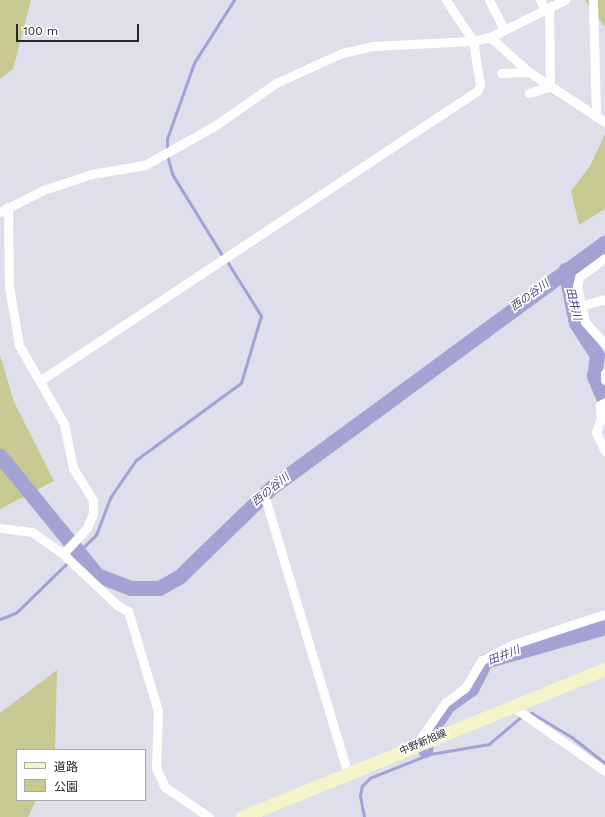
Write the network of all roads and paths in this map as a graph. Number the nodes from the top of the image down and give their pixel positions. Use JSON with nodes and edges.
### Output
{"nodes":[{"id":1,"x":446,"y":0,"type":"edge"},
{"id":2,"x":489,"y":0,"type":"edge"},
{"id":3,"x":540,"y":0,"type":"edge"},
{"id":4,"x":565,"y":0,"type":"edge"},
{"id":5,"x":593,"y":0,"type":"edge"},
{"id":6,"x":547,"y":8,"type":"junction"},
{"id":7,"x":504,"y":29,"type":"junction"},
{"id":8,"x":490,"y":37,"type":"junction"},
{"id":9,"x":473,"y":41,"type":"junction"},
{"id":10,"x":529,"y":72,"type":"junction"},
{"id":11,"x":502,"y":73,"type":"dead end"},
{"id":12,"x":550,"y":86,"type":"junction"},
{"id":13,"x":528,"y":93,"type":"dead end"},
{"id":14,"x":596,"y":117,"type":"junction"},
{"id":15,"x":605,"y":122,"type":"edge"},
{"id":16,"x":4,"y":210,"type":"edge"},
{"id":17,"x":605,"y":258,"type":"edge"},
{"id":18,"x":605,"y":300,"type":"edge"},
{"id":19,"x":582,"y":304,"type":"junction"},
{"id":20,"x":605,"y":344,"type":"edge"},
{"id":21,"x":605,"y":373,"type":"edge"},
{"id":22,"x":41,"y":380,"type":"junction"},
{"id":23,"x":605,"y":380,"type":"edge"},
{"id":24,"x":605,"y":402,"type":"edge"},
{"id":25,"x":605,"y":451,"type":"edge"},
{"id":26,"x":266,"y":501,"type":"dead end"},
{"id":27,"x":0,"y":528,"type":"edge"},
{"id":28,"x":63,"y":554,"type":"junction"},
{"id":29,"x":605,"y":614,"type":"edge"},
{"id":30,"x":605,"y":668,"type":"edge"},
{"id":31,"x":512,"y":706,"type":"junction"},
{"id":32,"x":416,"y":745,"type":"junction"},
{"id":33,"x":605,"y":771,"type":"edge"},
{"id":34,"x":348,"y":774,"type":"junction"},
{"id":35,"x":209,"y":817,"type":"edge"},
{"id":36,"x":242,"y":817,"type":"edge"}],
"edges":[{"from":1,"to":9,"type":"street"},
{"from":2,"to":7,"type":"street"},
{"from":3,"to":6,"type":"street"},
{"from":4,"to":6,"type":"street"},
{"from":5,"to":14,"type":"street"},
{"from":6,"to":7,"type":"street"},
{"from":6,"to":12,"type":"street"},
{"from":7,"to":8,"type":"street"},
{"from":8,"to":9,"type":"street"},
{"from":8,"to":10,"type":"street"},
{"from":9,"to":16,"type":"street"},
{"from":9,"to":22,"type":"street"},
{"from":10,"to":11,"type":"street"},
{"from":10,"to":12,"type":"street"},
{"from":12,"to":13,"type":"street"},
{"from":12,"to":14,"type":"street"},
{"from":14,"to":15,"type":"street"},
{"from":16,"to":22,"type":"street"},
{"from":17,"to":19,"type":"street"},
{"from":18,"to":19,"type":"street"},
{"from":19,"to":20,"type":"street"},
{"from":21,"to":23,"type":"street"},
{"from":22,"to":28,"type":"street"},
{"from":24,"to":25,"type":"street"},
{"from":26,"to":34,"type":"street"},
{"from":27,"to":28,"type":"street"},
{"from":28,"to":35,"type":"street"},
{"from":29,"to":32,"type":"street"},
{"from":30,"to":31,"type":"main road","name":"中野新旭線"},
{"from":31,"to":32,"type":"main road","name":"中野新旭線"},
{"from":31,"to":33,"type":"street"},
{"from":32,"to":34,"type":"main road","name":"中野新旭線"},
{"from":34,"to":36,"type":"main road","name":"中野新旭線"}]}
